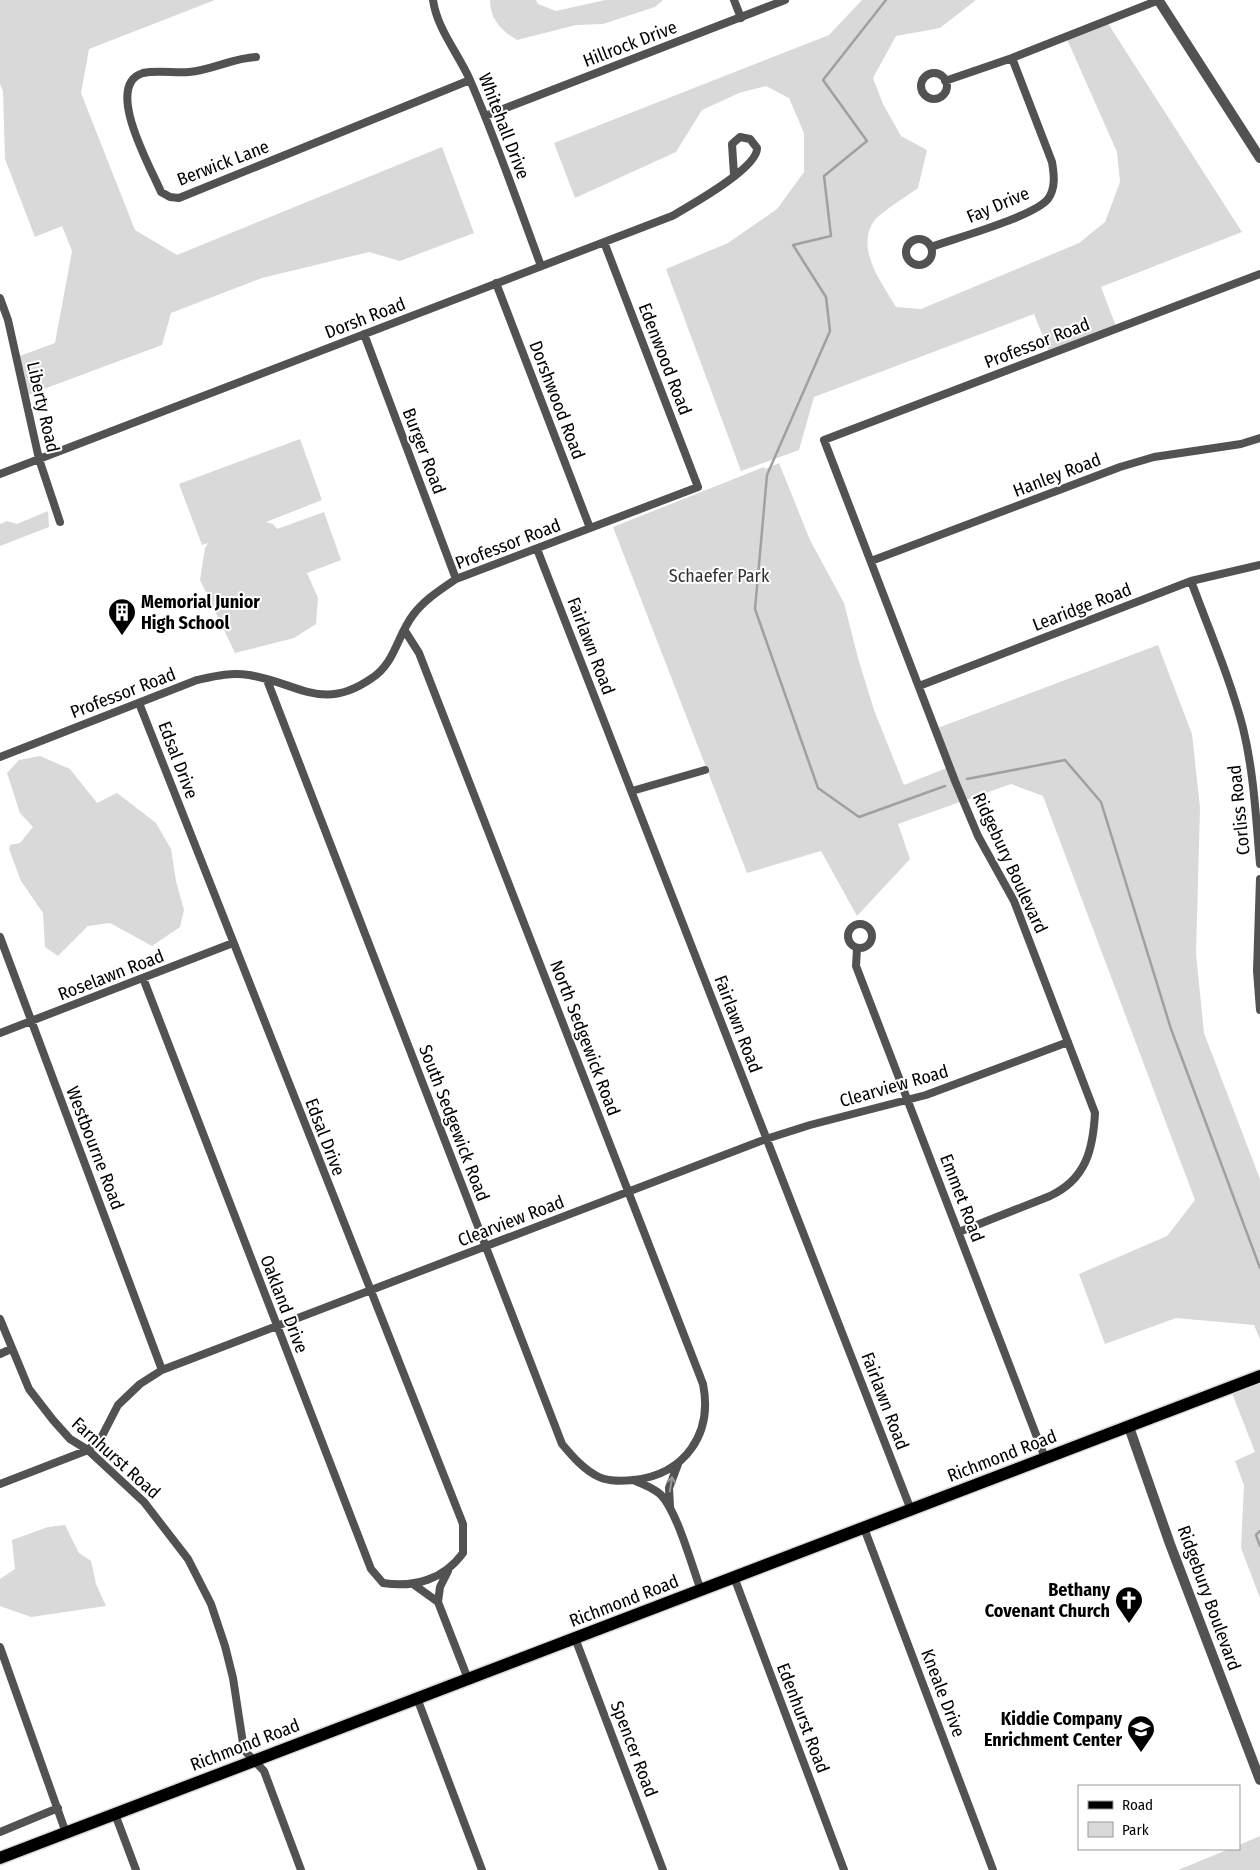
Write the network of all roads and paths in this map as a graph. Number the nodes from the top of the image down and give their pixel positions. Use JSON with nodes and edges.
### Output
{"nodes":[{"id":1,"x":433,"y":0,"type":"edge"},
{"id":2,"x":734,"y":0,"type":"edge"},
{"id":3,"x":785,"y":0,"type":"edge"},
{"id":4,"x":1159,"y":1,"type":"edge"},
{"id":5,"x":741,"y":18,"type":"junction"},
{"id":6,"x":256,"y":57,"type":"dead end"},
{"id":7,"x":1012,"y":58,"type":"junction"},
{"id":8,"x":470,"y":80,"type":"junction"},
{"id":9,"x":945,"y":81,"type":"dead end"},
{"id":10,"x":485,"y":116,"type":"junction"},
{"id":11,"x":1258,"y":152,"type":"edge"},
{"id":12,"x":734,"y":175,"type":"junction"},
{"id":13,"x":604,"y":242,"type":"junction"},
{"id":14,"x":931,"y":247,"type":"dead end"},
{"id":15,"x":540,"y":266,"type":"junction"},
{"id":16,"x":1260,"y":274,"type":"edge"},
{"id":17,"x":496,"y":283,"type":"junction"},
{"id":18,"x":0,"y":298,"type":"edge"},
{"id":19,"x":364,"y":334,"type":"junction"},
{"id":20,"x":1260,"y":438,"type":"edge"},
{"id":21,"x":824,"y":440,"type":"joint"},
{"id":22,"x":39,"y":459,"type":"junction"},
{"id":23,"x":0,"y":474,"type":"edge"},
{"id":24,"x":698,"y":487,"type":"joint"},
{"id":25,"x":60,"y":522,"type":"dead end"},
{"id":26,"x":590,"y":528,"type":"junction"},
{"id":27,"x":538,"y":549,"type":"junction"},
{"id":28,"x":871,"y":561,"type":"junction"},
{"id":29,"x":1260,"y":565,"type":"edge"},
{"id":30,"x":456,"y":579,"type":"junction"},
{"id":31,"x":1191,"y":581,"type":"junction"},
{"id":32,"x":405,"y":631,"type":"junction"},
{"id":33,"x":267,"y":680,"type":"junction"},
{"id":34,"x":919,"y":686,"type":"junction"},
{"id":35,"x":139,"y":703,"type":"junction"},
{"id":36,"x":0,"y":757,"type":"edge"},
{"id":37,"x":705,"y":770,"type":"dead end"},
{"id":38,"x":632,"y":791,"type":"junction"},
{"id":39,"x":1260,"y":864,"type":"edge"},
{"id":40,"x":1260,"y":879,"type":"edge"},
{"id":41,"x":1260,"y":916,"type":"edge"},
{"id":42,"x":0,"y":937,"type":"edge"},
{"id":43,"x":233,"y":943,"type":"junction"},
{"id":44,"x":857,"y":948,"type":"dead end"},
{"id":45,"x":143,"y":978,"type":"junction"},
{"id":46,"x":1260,"y":1010,"type":"edge"},
{"id":47,"x":32,"y":1022,"type":"junction"},
{"id":48,"x":0,"y":1033,"type":"edge"},
{"id":49,"x":1068,"y":1042,"type":"junction"},
{"id":50,"x":907,"y":1100,"type":"junction"},
{"id":51,"x":766,"y":1139,"type":"junction"},
{"id":52,"x":628,"y":1192,"type":"junction"},
{"id":53,"x":959,"y":1232,"type":"junction"},
{"id":54,"x":486,"y":1247,"type":"junction"},
{"id":55,"x":370,"y":1291,"type":"junction"},
{"id":56,"x":0,"y":1319,"type":"edge"},
{"id":57,"x":276,"y":1327,"type":"junction"},
{"id":58,"x":11,"y":1349,"type":"junction"},
{"id":59,"x":0,"y":1354,"type":"edge"},
{"id":60,"x":162,"y":1370,"type":"junction"},
{"id":61,"x":1260,"y":1376,"type":"edge"},
{"id":62,"x":1128,"y":1427,"type":"junction"},
{"id":63,"x":88,"y":1450,"type":"junction"},
{"id":64,"x":1045,"y":1458,"type":"junction"},
{"id":65,"x":682,"y":1460,"type":"junction"},
{"id":66,"x":631,"y":1480,"type":"junction"},
{"id":67,"x":0,"y":1484,"type":"edge"},
{"id":68,"x":670,"y":1508,"type":"junction"},
{"id":69,"x":911,"y":1510,"type":"junction"},
{"id":70,"x":864,"y":1528,"type":"junction"},
{"id":71,"x":448,"y":1569,"type":"junction"},
{"id":72,"x":439,"y":1575,"type":"joint"},
{"id":73,"x":734,"y":1577,"type":"junction"},
{"id":74,"x":413,"y":1584,"type":"junction"},
{"id":75,"x":701,"y":1590,"type":"junction"},
{"id":76,"x":438,"y":1602,"type":"junction"},
{"id":77,"x":575,"y":1638,"type":"junction"},
{"id":78,"x":0,"y":1647,"type":"edge"},
{"id":79,"x":468,"y":1679,"type":"junction"},
{"id":80,"x":417,"y":1698,"type":"junction"},
{"id":81,"x":253,"y":1761,"type":"junction"},
{"id":82,"x":1260,"y":1780,"type":"edge"},
{"id":83,"x":58,"y":1808,"type":"junction"},
{"id":84,"x":115,"y":1814,"type":"junction"},
{"id":85,"x":0,"y":1832,"type":"edge"},
{"id":86,"x":66,"y":1832,"type":"junction"},
{"id":87,"x":0,"y":1858,"type":"edge"},
{"id":88,"x":136,"y":1870,"type":"edge"},
{"id":89,"x":301,"y":1870,"type":"edge"},
{"id":90,"x":482,"y":1870,"type":"edge"},
{"id":91,"x":664,"y":1870,"type":"edge"},
{"id":92,"x":844,"y":1870,"type":"edge"},
{"id":93,"x":994,"y":1870,"type":"edge"}],
"edges":[{"from":1,"to":8,"type":"street","name":"Whitehall Drive"},
{"from":2,"to":5,"type":"street"},
{"from":3,"to":5,"type":"street","name":"Hillrock Drive"},
{"from":4,"to":7,"type":"street"},
{"from":4,"to":11,"type":"street"},
{"from":5,"to":10,"type":"street","name":"Hillrock Drive"},
{"from":6,"to":8,"type":"street","name":"Berwick Lane"},
{"from":7,"to":9,"type":"street"},
{"from":7,"to":14,"type":"street","name":"Fay Drive"},
{"from":8,"to":10,"type":"street","name":"Whitehall Drive"},
{"from":10,"to":15,"type":"street","name":"Whitehall Drive"},
{"from":12,"to":12,"type":"street","name":"Dorsh Road"},
{"from":12,"to":13,"type":"street","name":"Dorsh Road"},
{"from":13,"to":15,"type":"street","name":"Dorsh Road"},
{"from":13,"to":24,"type":"street","name":"Edenwood Road"},
{"from":15,"to":17,"type":"street","name":"Dorsh Road"},
{"from":16,"to":21,"type":"street","name":"Professor Road"},
{"from":17,"to":19,"type":"street","name":"Dorsh Road"},
{"from":17,"to":26,"type":"street","name":"Dorshwood Road"},
{"from":18,"to":22,"type":"street","name":"Liberty Road"},
{"from":19,"to":22,"type":"street","name":"Dorsh Road"},
{"from":19,"to":30,"type":"street","name":"Burger Road"},
{"from":20,"to":28,"type":"street","name":"Hanley Road"},
{"from":21,"to":28,"type":"street","name":"Ridgebury Boulevard"},
{"from":22,"to":23,"type":"street","name":"Dorsh Road"},
{"from":22,"to":25,"type":"street","name":"Liberty Road"},
{"from":24,"to":26,"type":"street","name":"Professor Road"},
{"from":26,"to":27,"type":"street","name":"Professor Road"},
{"from":27,"to":30,"type":"street","name":"Professor Road"},
{"from":27,"to":38,"type":"street","name":"Fairlawn Road"},
{"from":28,"to":34,"type":"street","name":"Ridgebury Boulevard"},
{"from":29,"to":31,"type":"street","name":"Learidge Road"},
{"from":30,"to":32,"type":"street","name":"Professor Road"},
{"from":31,"to":34,"type":"street","name":"Learidge Road"},
{"from":31,"to":39,"type":"street","name":"Corliss Road"},
{"from":32,"to":33,"type":"street","name":"Professor Road"},
{"from":32,"to":52,"type":"street","name":"North Sedgewick Road"},
{"from":33,"to":35,"type":"street","name":"Professor Road"},
{"from":33,"to":54,"type":"street","name":"South Sedgewick Road"},
{"from":34,"to":49,"type":"street","name":"Ridgebury Boulevard"},
{"from":35,"to":36,"type":"street","name":"Professor Road"},
{"from":35,"to":43,"type":"street","name":"Edsal Drive"},
{"from":37,"to":38,"type":"street"},
{"from":38,"to":51,"type":"street","name":"Fairlawn Road"},
{"from":40,"to":41,"type":"street","name":"Corliss Road"},
{"from":41,"to":46,"type":"street","name":"Corliss Road"},
{"from":42,"to":47,"type":"street","name":"Westbourne Road"},
{"from":43,"to":45,"type":"street","name":"Roselawn Road"},
{"from":43,"to":55,"type":"street","name":"Edsal Drive"},
{"from":44,"to":50,"type":"street","name":"Emmet Road"},
{"from":45,"to":47,"type":"street","name":"Roselawn Road"},
{"from":45,"to":57,"type":"street","name":"Oakland Drive"},
{"from":47,"to":48,"type":"street","name":"Roselawn Road"},
{"from":47,"to":60,"type":"street","name":"Westbourne Road"},
{"from":49,"to":50,"type":"street","name":"Clearview Road"},
{"from":49,"to":53,"type":"street","name":"Ridgebury Boulevard"},
{"from":50,"to":51,"type":"street","name":"Clearview Road"},
{"from":50,"to":53,"type":"street","name":"Emmet Road"},
{"from":51,"to":52,"type":"street","name":"Clearview Road"},
{"from":51,"to":69,"type":"street","name":"Fairlawn Road"},
{"from":52,"to":54,"type":"street","name":"Clearview Road"},
{"from":52,"to":65,"type":"street","name":"North Sedgewick Road"},
{"from":53,"to":64,"type":"street","name":"Emmet Road"},
{"from":54,"to":55,"type":"street","name":"Clearview Road"},
{"from":54,"to":66,"type":"street","name":"South Sedgewick Road"},
{"from":55,"to":57,"type":"street","name":"Clearview Road"},
{"from":55,"to":71,"type":"street","name":"Edsal Drive"},
{"from":56,"to":58,"type":"street","name":"Farnhurst Road"},
{"from":57,"to":60,"type":"street","name":"Clearview Road"},
{"from":57,"to":74,"type":"street","name":"Oakland Drive"},
{"from":58,"to":59,"type":"street"},
{"from":58,"to":63,"type":"street","name":"Farnhurst Road"},
{"from":60,"to":63,"type":"street","name":"Clearview Road"},
{"from":61,"to":62,"type":"main road","name":"Richmond Road"},
{"from":62,"to":64,"type":"main road","name":"Richmond Road"},
{"from":62,"to":82,"type":"street","name":"Ridgebury Boulevard"},
{"from":63,"to":67,"type":"street","name":"Clearview Road"},
{"from":63,"to":81,"type":"street","name":"Farnhurst Road"},
{"from":64,"to":69,"type":"main road","name":"Richmond Road"},
{"from":65,"to":66,"type":"street","name":"South Sedgewick Road"},
{"from":68,"to":65,"type":"street","one_way":true},
{"from":66,"to":68,"type":"street"},
{"from":68,"to":75,"type":"street"},
{"from":69,"to":70,"type":"main road","name":"Richmond Road"},
{"from":70,"to":73,"type":"main road","name":"Richmond Road"},
{"from":70,"to":93,"type":"street","name":"Kneale Drive"},
{"from":71,"to":72,"type":"street","name":"Edsal Drive"},
{"from":71,"to":76,"type":"street"},
{"from":72,"to":74,"type":"street","name":"Oakland Drive"},
{"from":73,"to":75,"type":"main road","name":"Richmond Road"},
{"from":73,"to":92,"type":"street","name":"Edenhurst Road"},
{"from":74,"to":76,"type":"street"},
{"from":75,"to":77,"type":"main road","name":"Richmond Road"},
{"from":76,"to":79,"type":"street"},
{"from":77,"to":79,"type":"main road","name":"Richmond Road"},
{"from":77,"to":91,"type":"street","name":"Spencer Road"},
{"from":78,"to":83,"type":"street"},
{"from":79,"to":80,"type":"main road","name":"Richmond Road"},
{"from":80,"to":81,"type":"main road","name":"Richmond Road"},
{"from":80,"to":90,"type":"street"},
{"from":81,"to":84,"type":"main road","name":"Richmond Road"},
{"from":81,"to":89,"type":"street","name":"Farnhurst Road"},
{"from":83,"to":85,"type":"street"},
{"from":83,"to":86,"type":"street"},
{"from":84,"to":86,"type":"main road","name":"Richmond Road"},
{"from":84,"to":88,"type":"street"},
{"from":86,"to":87,"type":"main road","name":"Richmond Road"}]}
